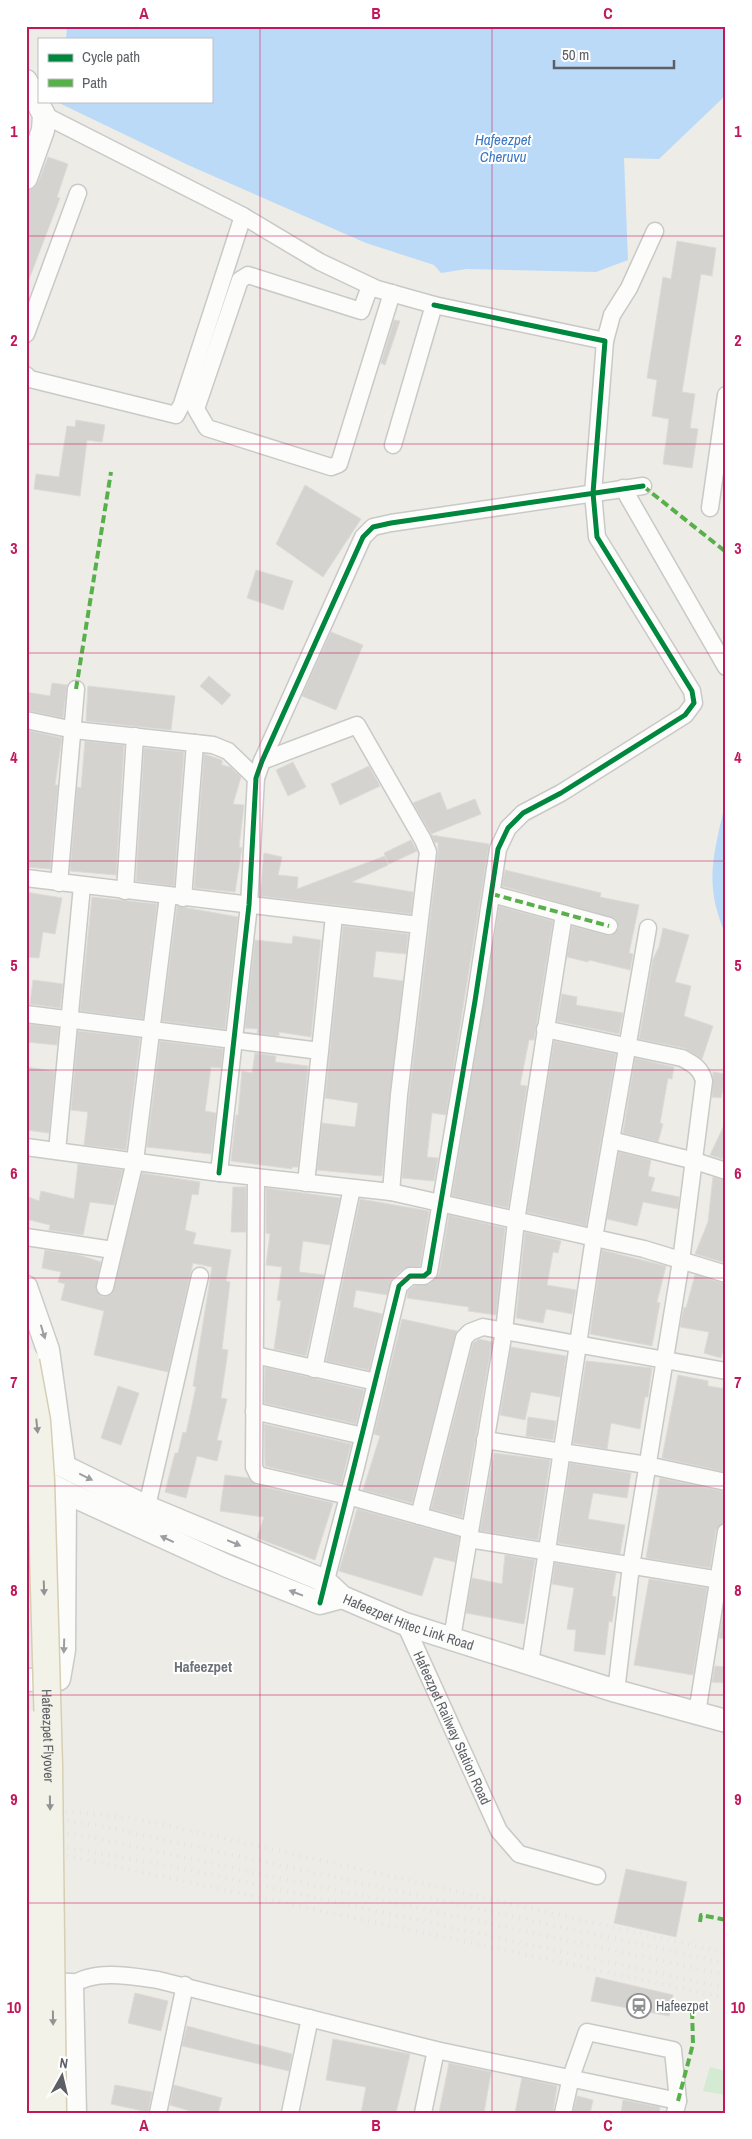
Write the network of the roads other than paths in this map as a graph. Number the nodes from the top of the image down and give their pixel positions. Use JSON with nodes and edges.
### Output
{"nodes":[{"id":1,"x":26,"y":81,"type":"edge"},
{"id":2,"x":38,"y":99,"type":"edge"},
{"id":3,"x":40,"y":102,"type":"edge"},
{"id":4,"x":44,"y":115,"type":"junction"},
{"id":5,"x":26,"y":178,"type":"edge"},
{"id":6,"x":78,"y":192,"type":"dead end"},
{"id":7,"x":243,"y":216,"type":"junction"},
{"id":8,"x":655,"y":231,"type":"dead end"},
{"id":9,"x":370,"y":286,"type":"junction"},
{"id":10,"x":392,"y":293,"type":"junction"},
{"id":11,"x":434,"y":305,"type":"junction"},
{"id":12,"x":26,"y":334,"type":"edge"},
{"id":13,"x":606,"y":341,"type":"junction"},
{"id":14,"x":26,"y":375,"type":"edge"},
{"id":15,"x":726,"y":395,"type":"edge"},
{"id":16,"x":393,"y":445,"type":"dead end"},
{"id":17,"x":643,"y":486,"type":"dead end"},
{"id":18,"x":622,"y":488,"type":"junction"},
{"id":19,"x":593,"y":492,"type":"junction"},
{"id":20,"x":710,"y":508,"type":"dead end"},
{"id":21,"x":726,"y":667,"type":"edge"},
{"id":22,"x":76,"y":688,"type":"dead end"},
{"id":23,"x":26,"y":720,"type":"edge"},
{"id":24,"x":74,"y":730,"type":"junction"},
{"id":25,"x":135,"y":736,"type":"junction"},
{"id":26,"x":195,"y":743,"type":"junction"},
{"id":27,"x":262,"y":761,"type":"junction"},
{"id":28,"x":256,"y":778,"type":"junction"},
{"id":29,"x":26,"y":878,"type":"edge"},
{"id":30,"x":59,"y":883,"type":"junction"},
{"id":31,"x":82,"y":886,"type":"junction"},
{"id":32,"x":125,"y":890,"type":"junction"},
{"id":33,"x":492,"y":894,"type":"junction"},
{"id":34,"x":175,"y":897,"type":"junction"},
{"id":35,"x":249,"y":905,"type":"junction"},
{"id":36,"x":564,"y":914,"type":"junction"},
{"id":37,"x":334,"y":916,"type":"junction"},
{"id":38,"x":419,"y":925,"type":"junction"},
{"id":39,"x":609,"y":926,"type":"dead end"},
{"id":40,"x":648,"y":928,"type":"dead end"},
{"id":41,"x":26,"y":1014,"type":"edge"},
{"id":42,"x":70,"y":1019,"type":"junction"},
{"id":43,"x":152,"y":1029,"type":"junction"},
{"id":44,"x":545,"y":1029,"type":"junction"},
{"id":45,"x":234,"y":1040,"type":"junction"},
{"id":46,"x":627,"y":1046,"type":"junction"},
{"id":47,"x":320,"y":1051,"type":"junction"},
{"id":48,"x":611,"y":1140,"type":"junction"},
{"id":49,"x":26,"y":1147,"type":"edge"},
{"id":50,"x":57,"y":1151,"type":"junction"},
{"id":51,"x":135,"y":1161,"type":"junction"},
{"id":52,"x":695,"y":1161,"type":"junction"},
{"id":53,"x":726,"y":1171,"type":"edge"},
{"id":54,"x":219,"y":1173,"type":"junction"},
{"id":55,"x":256,"y":1177,"type":"junction"},
{"id":56,"x":306,"y":1182,"type":"junction"},
{"id":57,"x":352,"y":1188,"type":"junction"},
{"id":58,"x":391,"y":1192,"type":"junction"},
{"id":59,"x":440,"y":1203,"type":"junction"},
{"id":60,"x":516,"y":1221,"type":"junction"},
{"id":61,"x":26,"y":1237,"type":"edge"},
{"id":62,"x":594,"y":1238,"type":"junction"},
{"id":63,"x":113,"y":1250,"type":"junction"},
{"id":64,"x":682,"y":1261,"type":"junction"},
{"id":65,"x":726,"y":1274,"type":"edge"},
{"id":66,"x":200,"y":1276,"type":"dead end"},
{"id":67,"x":26,"y":1287,"type":"edge"},
{"id":68,"x":105,"y":1287,"type":"dead end"},
{"id":69,"x":504,"y":1331,"type":"junction"},
{"id":70,"x":578,"y":1344,"type":"junction"},
{"id":71,"x":255,"y":1355,"type":"junction"},
{"id":72,"x":664,"y":1360,"type":"junction"},
{"id":73,"x":26,"y":1361,"type":"edge"},
{"id":74,"x":314,"y":1369,"type":"junction"},
{"id":75,"x":726,"y":1371,"type":"edge"},
{"id":76,"x":376,"y":1382,"type":"junction"},
{"id":77,"x":254,"y":1411,"type":"junction"},
{"id":78,"x":363,"y":1436,"type":"junction"},
{"id":79,"x":485,"y":1440,"type":"junction"},
{"id":80,"x":26,"y":1448,"type":"edge"},
{"id":81,"x":562,"y":1452,"type":"junction"},
{"id":82,"x":647,"y":1465,"type":"junction"},
{"id":83,"x":64,"y":1466,"type":"junction"},
{"id":84,"x":26,"y":1472,"type":"edge"},
{"id":85,"x":726,"y":1482,"type":"edge"},
{"id":86,"x":64,"y":1492,"type":"junction"},
{"id":87,"x":348,"y":1496,"type":"junction"},
{"id":88,"x":149,"y":1508,"type":"junction"},
{"id":89,"x":418,"y":1516,"type":"junction"},
{"id":90,"x":726,"y":1532,"type":"edge"},
{"id":91,"x":469,"y":1534,"type":"junction"},
{"id":92,"x":547,"y":1552,"type":"junction"},
{"id":93,"x":631,"y":1566,"type":"junction"},
{"id":94,"x":723,"y":1581,"type":"edge"},
{"id":95,"x":323,"y":1592,"type":"junction"},
{"id":96,"x":406,"y":1624,"type":"junction"},
{"id":97,"x":452,"y":1638,"type":"junction"},
{"id":98,"x":530,"y":1663,"type":"junction"},
{"id":99,"x":26,"y":1680,"type":"edge"},
{"id":100,"x":616,"y":1691,"type":"junction"},
{"id":101,"x":697,"y":1713,"type":"junction"},
{"id":102,"x":726,"y":1721,"type":"edge"},
{"id":103,"x":26,"y":1722,"type":"edge"},
{"id":104,"x":597,"y":1876,"type":"dead end"},
{"id":105,"x":26,"y":1984,"type":"edge"},
{"id":106,"x":72,"y":1985,"type":"junction"},
{"id":107,"x":185,"y":1985,"type":"junction"},
{"id":108,"x":310,"y":2018,"type":"junction"},
{"id":109,"x":436,"y":2050,"type":"junction"},
{"id":110,"x":571,"y":2077,"type":"junction"},
{"id":111,"x":74,"y":2080,"type":"junction"},
{"id":112,"x":26,"y":2081,"type":"edge"},
{"id":113,"x":677,"y":2107,"type":"edge"},
{"id":114,"x":31,"y":2113,"type":"edge"},
{"id":115,"x":53,"y":2113,"type":"edge"},
{"id":116,"x":75,"y":2113,"type":"edge"},
{"id":117,"x":158,"y":2113,"type":"edge"},
{"id":118,"x":290,"y":2113,"type":"edge"},
{"id":119,"x":423,"y":2113,"type":"edge"},
{"id":120,"x":563,"y":2113,"type":"edge"}],
"edges":[{"from":1,"to":2,"type":"main road"},
{"from":3,"to":4,"type":"main road"},
{"from":4,"to":5,"type":"main road"},
{"from":4,"to":7,"type":"street"},
{"from":6,"to":12,"type":"street"},
{"from":7,"to":9,"type":"street"},
{"from":7,"to":14,"type":"street"},
{"from":8,"to":13,"type":"street"},
{"from":9,"to":10,"type":"street"},
{"from":9,"to":10,"type":"street"},
{"from":10,"to":11,"type":"street"},
{"from":11,"to":13,"type":"street"},
{"from":11,"to":16,"type":"street"},
{"from":13,"to":19,"type":"street"},
{"from":15,"to":20,"type":"street"},
{"from":17,"to":18,"type":"street"},
{"from":18,"to":19,"type":"street"},
{"from":18,"to":21,"type":"street"},
{"from":19,"to":27,"type":"street"},
{"from":19,"to":33,"type":"street"},
{"from":22,"to":24,"type":"street"},
{"from":23,"to":24,"type":"street"},
{"from":24,"to":25,"type":"street"},
{"from":24,"to":30,"type":"street"},
{"from":25,"to":26,"type":"street"},
{"from":25,"to":32,"type":"street"},
{"from":26,"to":28,"type":"street"},
{"from":26,"to":34,"type":"street"},
{"from":27,"to":28,"type":"street"},
{"from":27,"to":38,"type":"street"},
{"from":28,"to":35,"type":"street"},
{"from":29,"to":30,"type":"street"},
{"from":30,"to":31,"type":"street"},
{"from":31,"to":32,"type":"street"},
{"from":31,"to":42,"type":"street"},
{"from":32,"to":34,"type":"street"},
{"from":33,"to":36,"type":"street"},
{"from":33,"to":59,"type":"street"},
{"from":34,"to":35,"type":"street"},
{"from":34,"to":43,"type":"street"},
{"from":35,"to":37,"type":"street"},
{"from":35,"to":45,"type":"street"},
{"from":36,"to":39,"type":"street"},
{"from":36,"to":44,"type":"street"},
{"from":37,"to":38,"type":"street"},
{"from":37,"to":47,"type":"street"},
{"from":38,"to":58,"type":"street"},
{"from":40,"to":46,"type":"street"},
{"from":41,"to":42,"type":"street"},
{"from":42,"to":43,"type":"street"},
{"from":42,"to":50,"type":"street"},
{"from":43,"to":45,"type":"street"},
{"from":43,"to":51,"type":"street"},
{"from":44,"to":46,"type":"street"},
{"from":44,"to":60,"type":"street"},
{"from":45,"to":47,"type":"street"},
{"from":45,"to":54,"type":"street"},
{"from":46,"to":48,"type":"street"},
{"from":46,"to":52,"type":"street"},
{"from":47,"to":56,"type":"street"},
{"from":48,"to":52,"type":"street"},
{"from":48,"to":62,"type":"street"},
{"from":49,"to":50,"type":"street"},
{"from":50,"to":51,"type":"street"},
{"from":51,"to":54,"type":"street"},
{"from":51,"to":63,"type":"street"},
{"from":52,"to":53,"type":"street"},
{"from":52,"to":64,"type":"street"},
{"from":54,"to":55,"type":"street"},
{"from":55,"to":56,"type":"street"},
{"from":55,"to":71,"type":"street"},
{"from":56,"to":57,"type":"street"},
{"from":57,"to":58,"type":"street"},
{"from":57,"to":74,"type":"street"},
{"from":58,"to":59,"type":"street"},
{"from":59,"to":60,"type":"street"},
{"from":59,"to":76,"type":"street"},
{"from":60,"to":62,"type":"street"},
{"from":60,"to":69,"type":"street"},
{"from":61,"to":63,"type":"street"},
{"from":62,"to":64,"type":"street"},
{"from":62,"to":70,"type":"street"},
{"from":63,"to":68,"type":"street"},
{"from":64,"to":65,"type":"street"},
{"from":64,"to":72,"type":"street"},
{"from":66,"to":88,"type":"street"},
{"from":67,"to":83,"type":"main road","one_way":true},
{"from":69,"to":70,"type":"street"},
{"from":69,"to":79,"type":"street"},
{"from":69,"to":89,"type":"street"},
{"from":70,"to":72,"type":"street"},
{"from":70,"to":81,"type":"street"},
{"from":71,"to":74,"type":"street"},
{"from":71,"to":77,"type":"street"},
{"from":72,"to":75,"type":"street"},
{"from":72,"to":82,"type":"street"},
{"from":73,"to":115,"type":"main road","name":"Hafeezpet Flyover","one_way":true,"bridge":true},
{"from":74,"to":76,"type":"street"},
{"from":76,"to":78,"type":"street"},
{"from":77,"to":78,"type":"street"},
{"from":77,"to":87,"type":"street"},
{"from":78,"to":87,"type":"street"},
{"from":79,"to":81,"type":"street"},
{"from":79,"to":91,"type":"street"},
{"from":80,"to":83,"type":"main road"},
{"from":81,"to":82,"type":"street"},
{"from":81,"to":92,"type":"street"},
{"from":82,"to":85,"type":"street"},
{"from":82,"to":93,"type":"street"},
{"from":83,"to":88,"type":"main road","one_way":true},
{"from":84,"to":86,"type":"main road"},
{"from":95,"to":86,"type":"main road","one_way":true},
{"from":86,"to":99,"type":"main road","one_way":true},
{"from":87,"to":89,"type":"street"},
{"from":87,"to":95,"type":"street"},
{"from":88,"to":95,"type":"main road","one_way":true},
{"from":89,"to":91,"type":"street"},
{"from":90,"to":94,"type":"street"},
{"from":91,"to":92,"type":"street"},
{"from":91,"to":97,"type":"street"},
{"from":92,"to":93,"type":"street"},
{"from":92,"to":98,"type":"street"},
{"from":93,"to":94,"type":"street"},
{"from":93,"to":100,"type":"street"},
{"from":94,"to":101,"type":"street"},
{"from":95,"to":96,"type":"main road","name":"Hafeezpet Hitec Link Road"},
{"from":96,"to":97,"type":"main road","name":"Hafeezpet Hitec Link Road"},
{"from":96,"to":104,"type":"street","name":"Hafeezpet Railway Station Road"},
{"from":97,"to":98,"type":"main road","name":"Hafeezpet Hitec Link Road"},
{"from":98,"to":100,"type":"main road","name":"Hafeezpet Hitec Link Road"},
{"from":100,"to":101,"type":"main road","name":"Hafeezpet Hitec Link Road"},
{"from":101,"to":102,"type":"main road","name":"Hafeezpet Hitec Link Road"},
{"from":103,"to":114,"type":"main road","name":"Hafeezpet Flyover","bridge":true},
{"from":105,"to":106,"type":"main road"},
{"from":106,"to":107,"type":"street"},
{"from":106,"to":111,"type":"main road"},
{"from":107,"to":108,"type":"street"},
{"from":107,"to":117,"type":"street"},
{"from":108,"to":109,"type":"street"},
{"from":108,"to":118,"type":"street"},
{"from":109,"to":110,"type":"street"},
{"from":109,"to":119,"type":"street"},
{"from":110,"to":113,"type":"street"},
{"from":110,"to":113,"type":"street"},
{"from":110,"to":120,"type":"street"},
{"from":111,"to":112,"type":"main road"},
{"from":111,"to":116,"type":"main road"}]}
